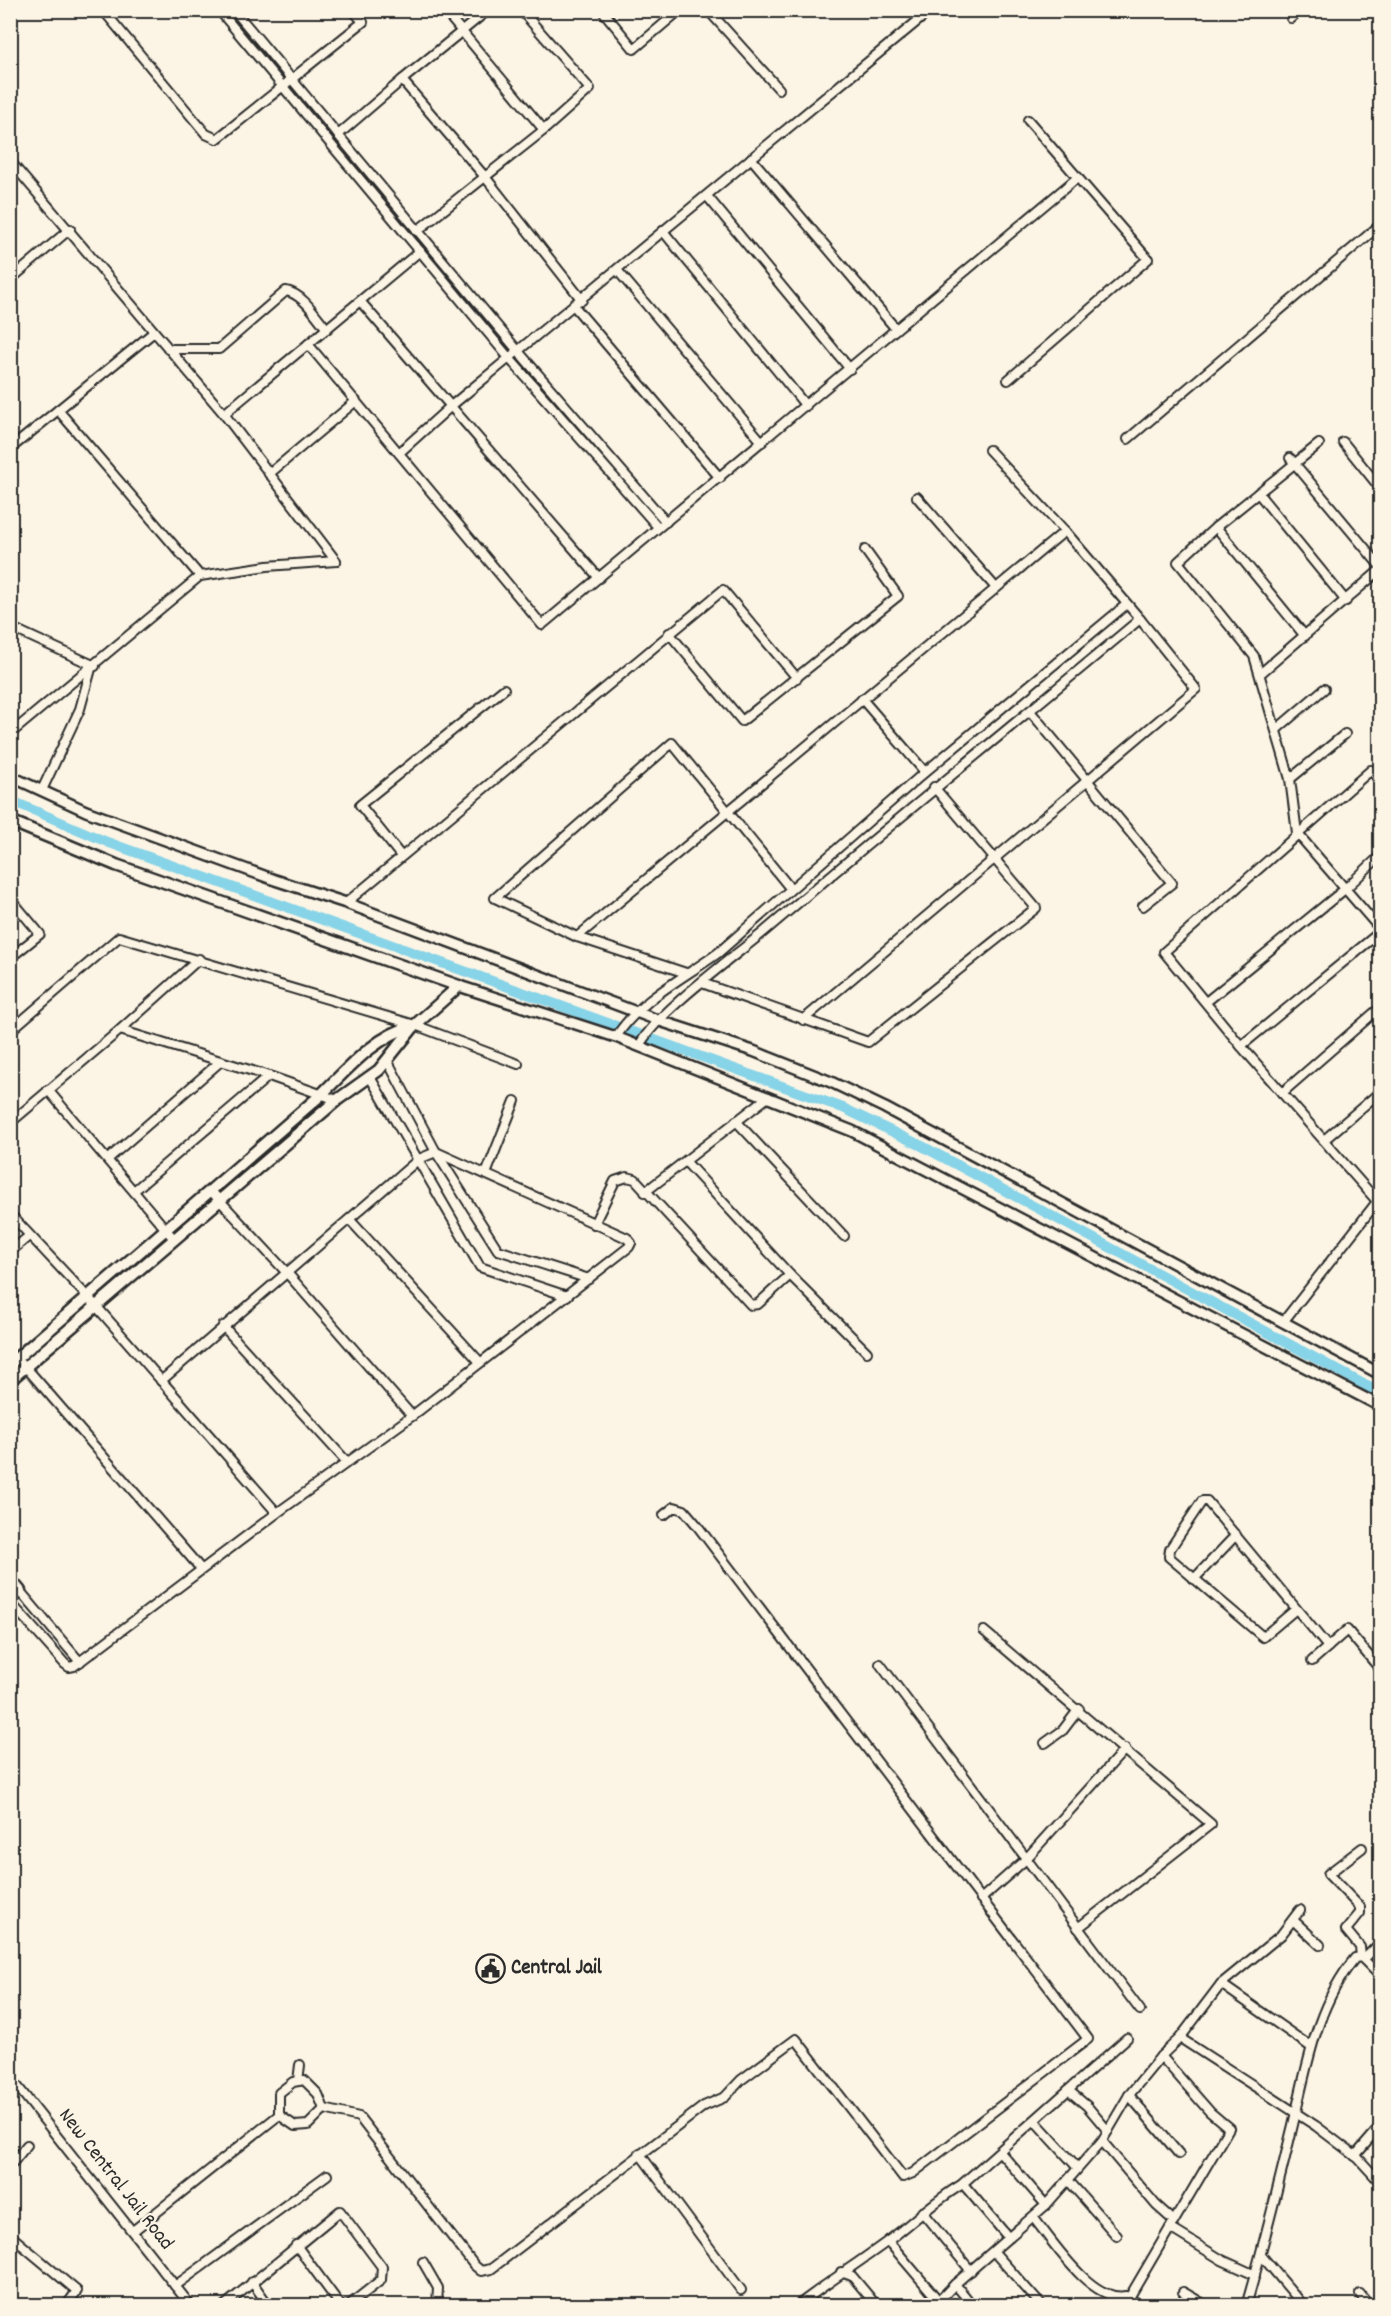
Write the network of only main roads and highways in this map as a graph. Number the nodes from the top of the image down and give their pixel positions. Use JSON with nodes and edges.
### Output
{"nodes":[{"id":1,"x":10,"y":821,"type":"edge"},
{"id":2,"x":416,"y":1025,"type":"junction"},
{"id":3,"x":14,"y":1361,"type":"edge"},
{"id":4,"x":10,"y":1380,"type":"edge"},
{"id":5,"x":10,"y":1579,"type":"edge"},
{"id":6,"x":10,"y":1600,"type":"edge"}],
"edges":[{"from":1,"to":2,"type":"main road"},
{"from":2,"to":3,"type":"main road"},
{"from":2,"to":4,"type":"main road"},
{"from":5,"to":6,"type":"main road"}]}
